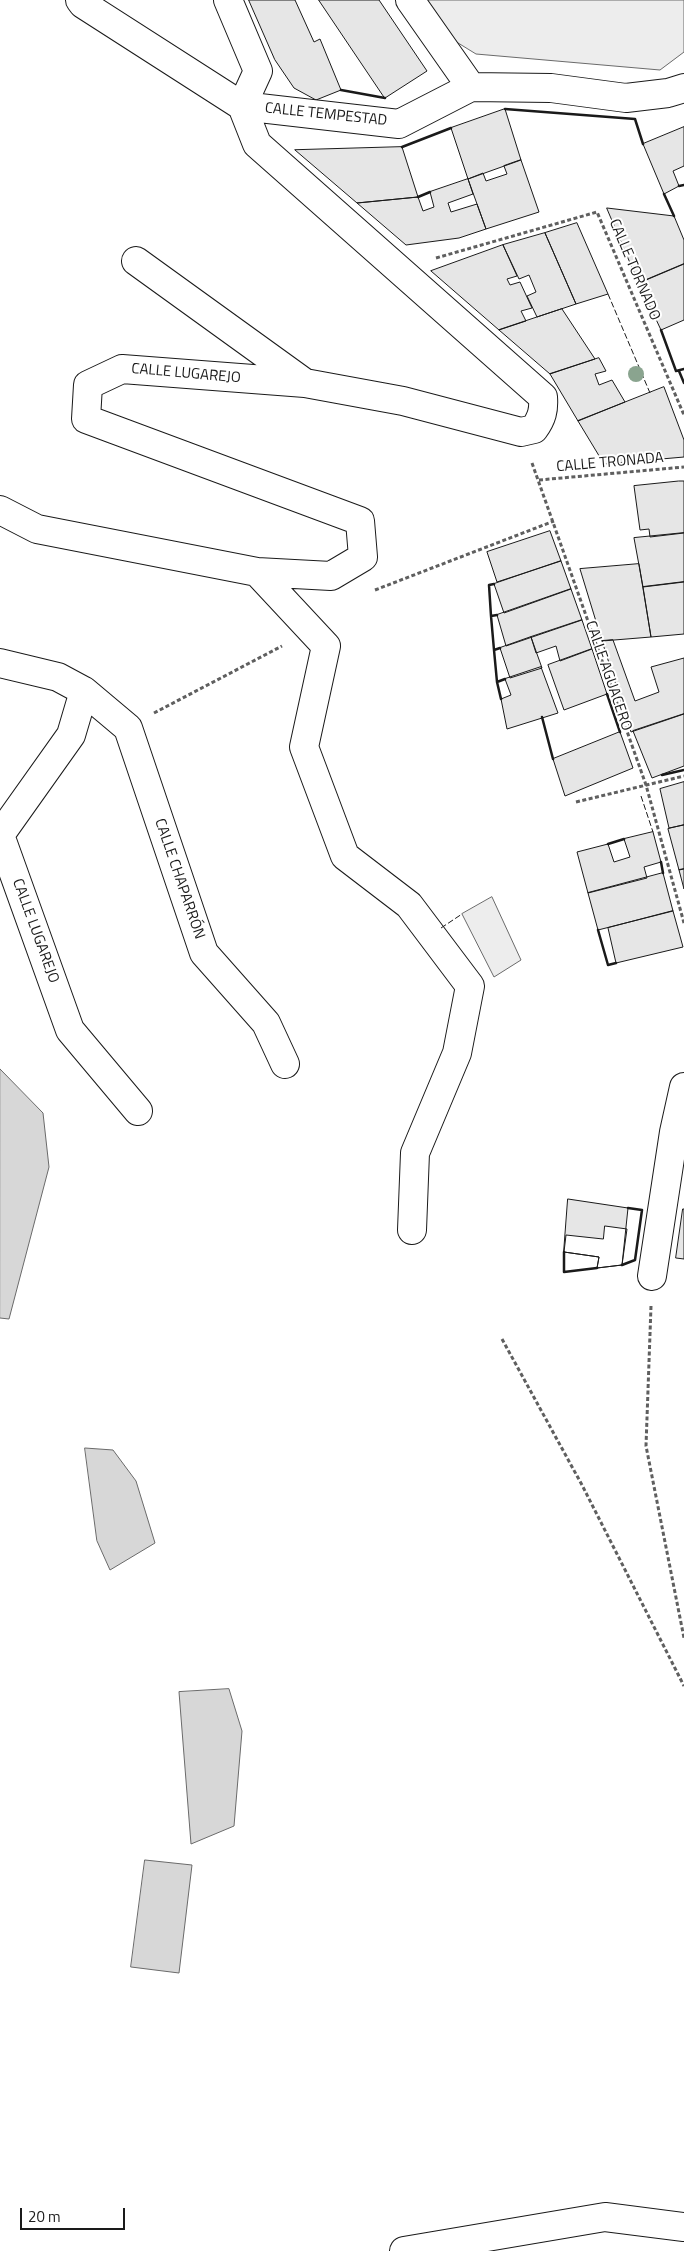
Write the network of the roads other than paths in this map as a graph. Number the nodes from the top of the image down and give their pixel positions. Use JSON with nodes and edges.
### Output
{"nodes":[{"id":1,"x":80,"y":0,"type":"edge"},
{"id":2,"x":228,"y":0,"type":"edge"},
{"id":3,"x":410,"y":0,"type":"edge"},
{"id":4,"x":471,"y":87,"type":"junction"},
{"id":5,"x":684,"y":88,"type":"edge"},
{"id":6,"x":242,"y":106,"type":"junction"},
{"id":7,"x":136,"y":261,"type":"dead end"},
{"id":8,"x":305,"y":383,"type":"junction"},
{"id":9,"x":0,"y":510,"type":"edge"},
{"id":10,"x":257,"y":572,"type":"junction"},
{"id":11,"x":0,"y":663,"type":"edge"},
{"id":12,"x":84,"y":691,"type":"junction"},
{"id":13,"x":285,"y":1064,"type":"dead end"},
{"id":14,"x":684,"y":1087,"type":"edge"},
{"id":15,"x":138,"y":1111,"type":"dead end"},
{"id":16,"x":412,"y":1230,"type":"dead end"},
{"id":17,"x":652,"y":1276,"type":"road end"},
{"id":18,"x":684,"y":2227,"type":"edge"},
{"id":19,"x":404,"y":2251,"type":"edge"}],
"edges":[{"from":1,"to":6,"type":"street","name":"CALLE TEMPESTAD"},
{"from":2,"to":6,"type":"street"},
{"from":3,"to":4,"type":"street"},
{"from":4,"to":5,"type":"street","name":"CALLE TEMPESTAD"},
{"from":4,"to":6,"type":"street","name":"CALLE TEMPESTAD"},
{"from":6,"to":8,"type":"street","name":"CALLE LUGAREJO"},
{"from":7,"to":8,"type":"street"},
{"from":8,"to":10,"type":"street","name":"CALLE LUGAREJO"},
{"from":9,"to":10,"type":"street","name":"CALLE LUGAREJO"},
{"from":10,"to":16,"type":"street"},
{"from":11,"to":12,"type":"street"},
{"from":12,"to":13,"type":"street","name":"CALLE CHAPARRÓN"},
{"from":12,"to":15,"type":"street","name":"CALLE LUGAREJO"},
{"from":14,"to":17,"type":"street"},
{"from":18,"to":19,"type":"street"}]}
